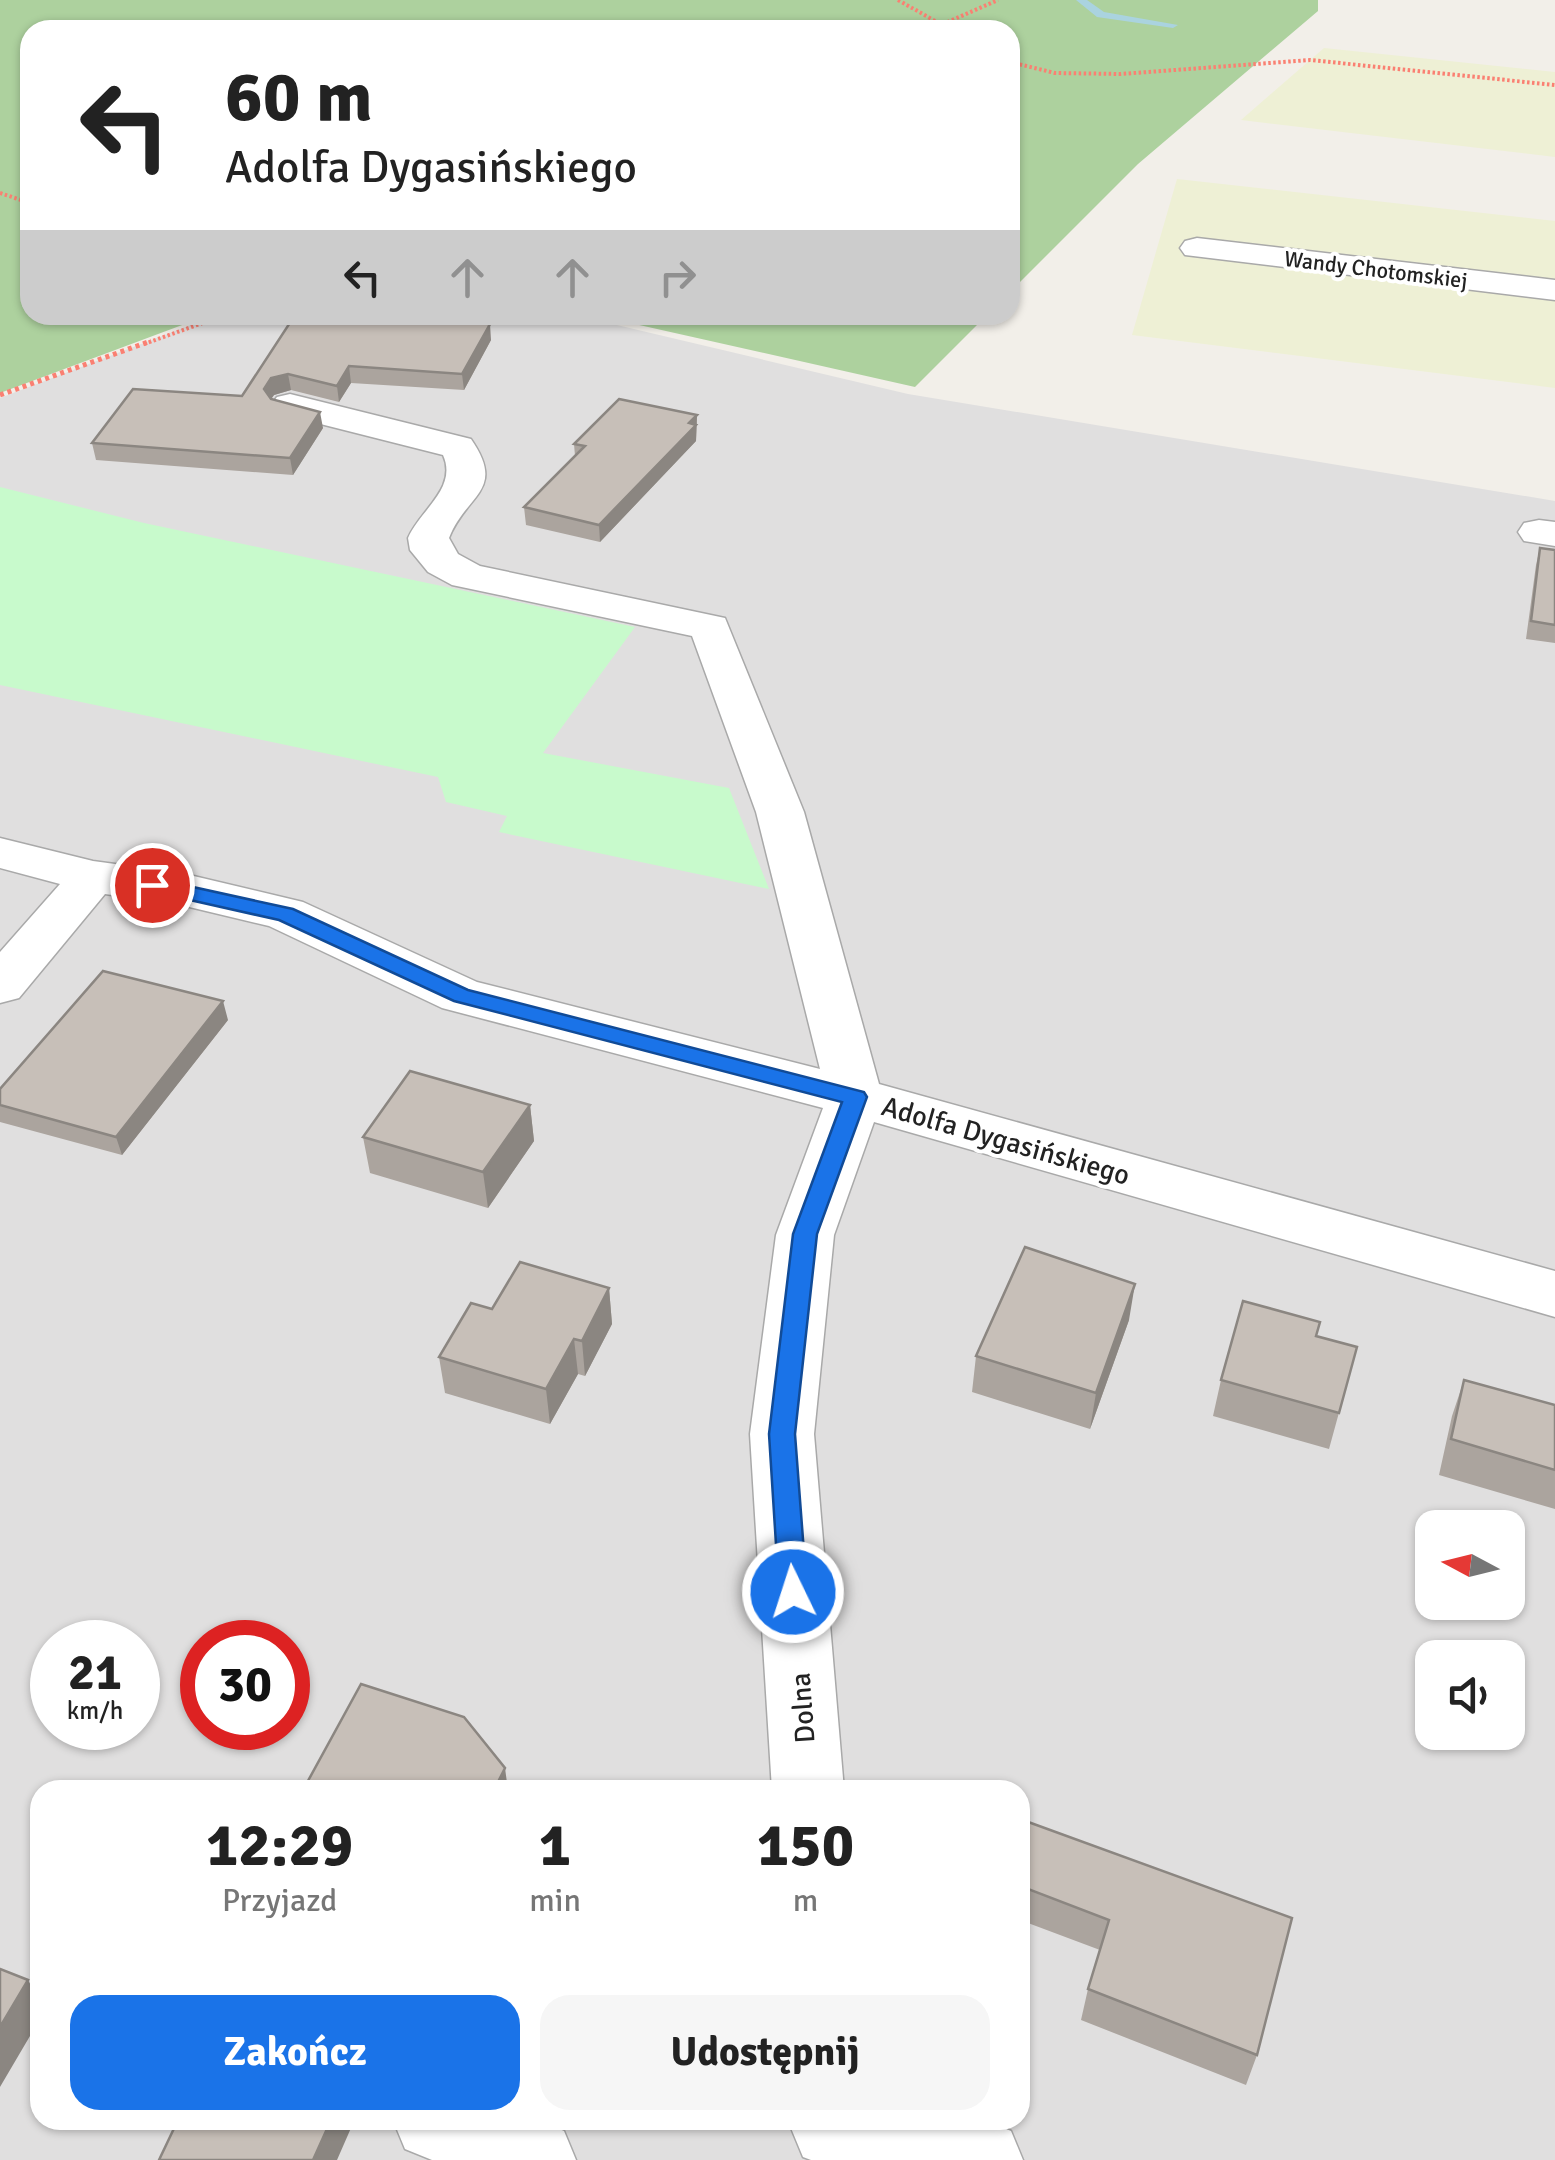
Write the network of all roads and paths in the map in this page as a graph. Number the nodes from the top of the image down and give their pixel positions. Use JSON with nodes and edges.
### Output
{"nodes":[{"id":1,"x":898,"y":0,"type":"edge"},
{"id":2,"x":998,"y":0,"type":"edge"},
{"id":3,"x":935,"y":20,"type":"edge"},
{"id":4,"x":951,"y":20,"type":"edge"},
{"id":5,"x":1020,"y":65,"type":"edge"},
{"id":6,"x":1555,"y":85,"type":"edge"},
{"id":7,"x":1197,"y":248,"type":"dead end"},
{"id":8,"x":1555,"y":290,"type":"edge"},
{"id":9,"x":197,"y":325,"type":"edge"},
{"id":10,"x":0,"y":396,"type":"edge"},
{"id":11,"x":290,"y":405,"type":"edge"},
{"id":12,"x":0,"y":853,"type":"edge"},
{"id":13,"x":93,"y":877,"type":"junction"},
{"id":14,"x":0,"y":986,"type":"edge"},
{"id":15,"x":856,"y":1097,"type":"junction"},
{"id":16,"x":1555,"y":1294,"type":"edge"},
{"id":17,"x":807,"y":1780,"type":"edge"},
{"id":18,"x":459,"y":2130,"type":"edge"},
{"id":19,"x":834,"y":2136,"type":"edge"},
{"id":20,"x":534,"y":2160,"type":"edge"},
{"id":21,"x":982,"y":2160,"type":"edge"}],
"edges":[{"from":1,"to":3,"type":"path"},
{"from":2,"to":4,"type":"path"},
{"from":5,"to":6,"type":"path"},
{"from":7,"to":8,"type":"street","name":"Wandy Chotomskiej"},
{"from":9,"to":10,"type":"path"},
{"from":11,"to":15,"type":"street"},
{"from":12,"to":13,"type":"street","name":"Adolfa Dygasińskiego"},
{"from":13,"to":14,"type":"street"},
{"from":13,"to":15,"type":"street","name":"Adolfa Dygasińskiego"},
{"from":15,"to":16,"type":"street","name":"Adolfa Dygasińskiego"},
{"from":15,"to":17,"type":"street","name":"Dolna"},
{"from":18,"to":20,"type":"street"},
{"from":19,"to":21,"type":"street"}]}
